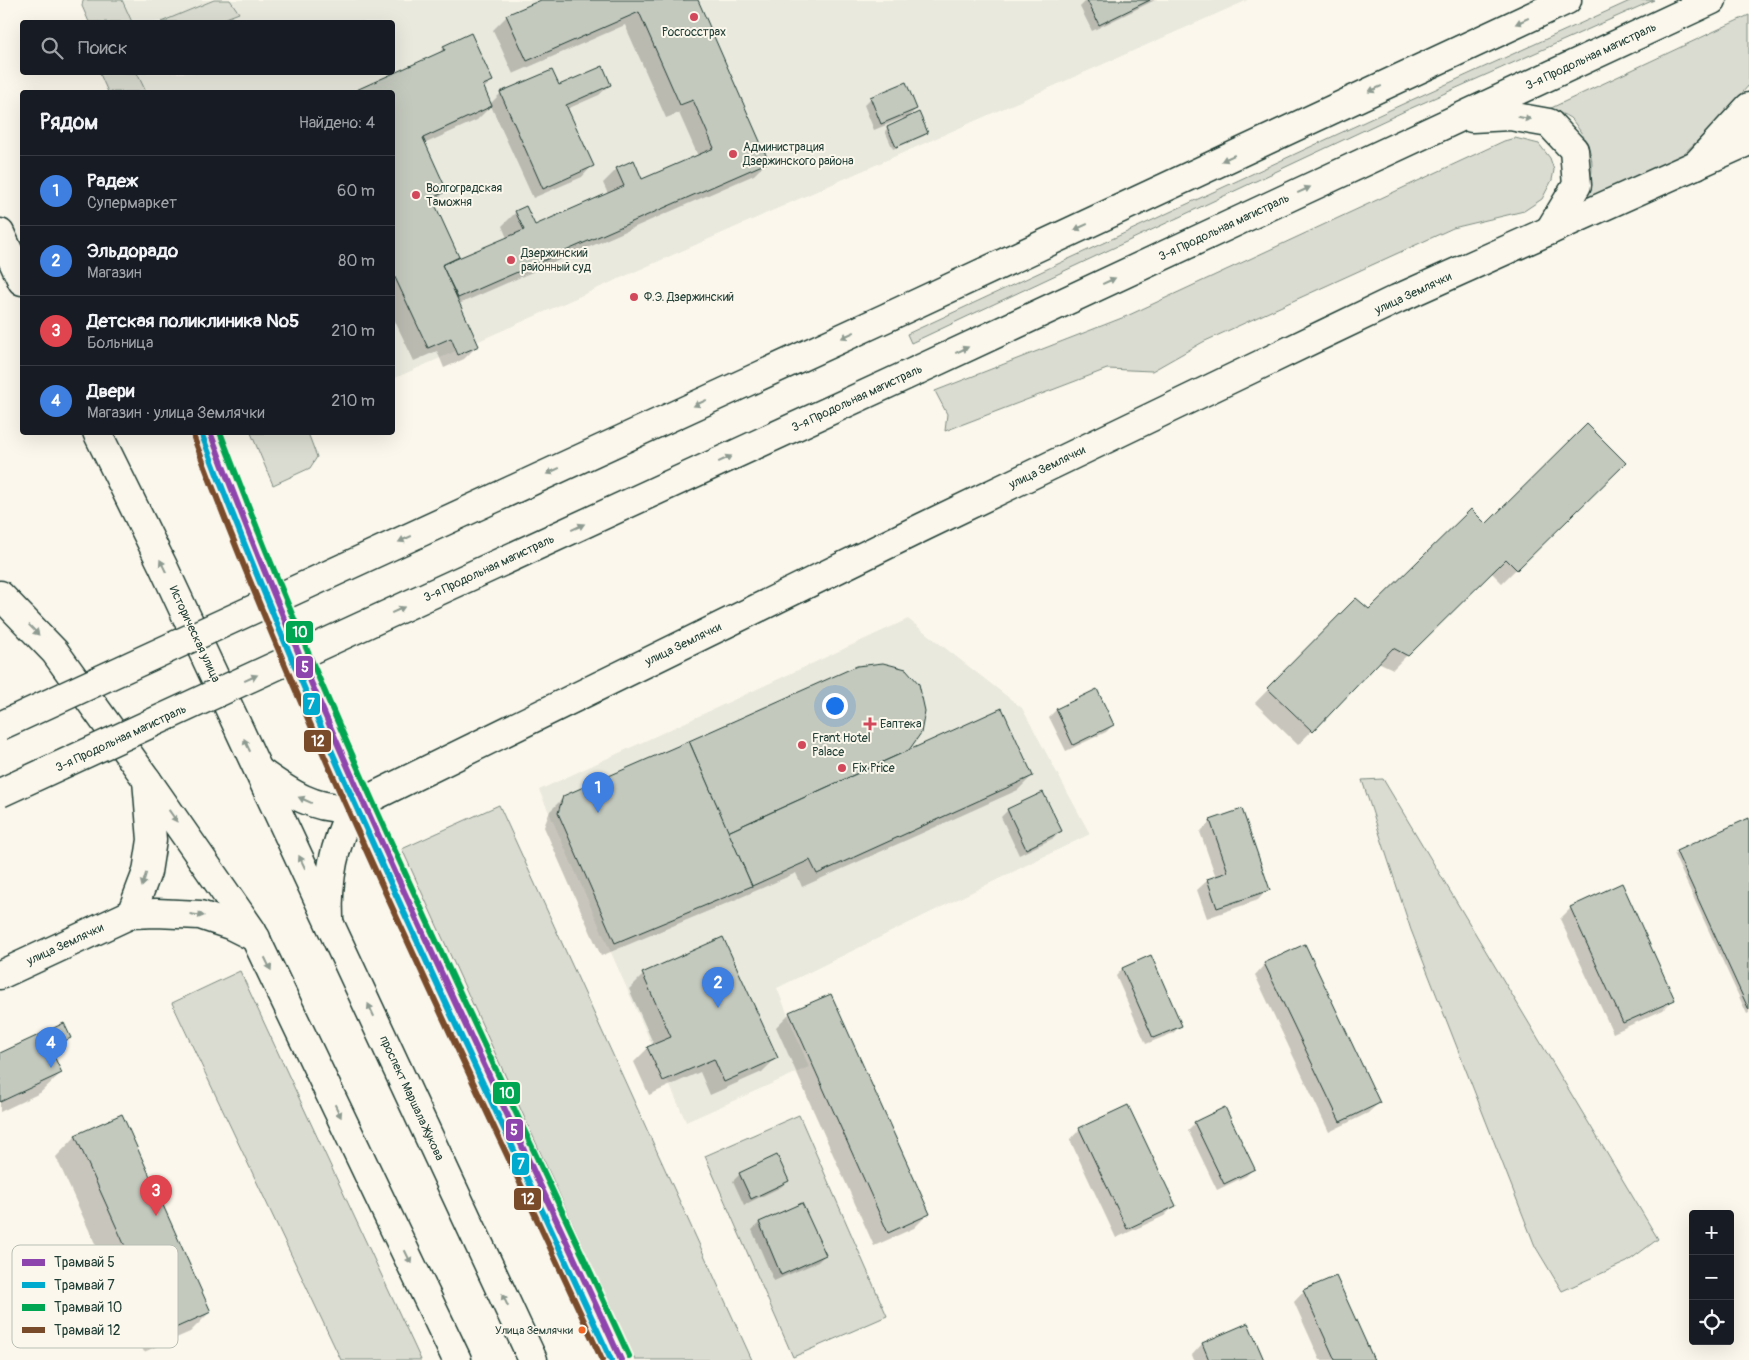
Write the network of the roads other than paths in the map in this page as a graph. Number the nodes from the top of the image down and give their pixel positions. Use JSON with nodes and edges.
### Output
{"nodes":[{"id":1,"x":1567,"y":0,"type":"edge"},
{"id":2,"x":1712,"y":0,"type":"edge"},
{"id":3,"x":1749,"y":107,"type":"edge"},
{"id":4,"x":1458,"y":118,"type":"junction"},
{"id":5,"x":1749,"y":141,"type":"edge"},
{"id":6,"x":1696,"y":165,"type":"junction"},
{"id":7,"x":1549,"y":231,"type":"junction"},
{"id":8,"x":0,"y":234,"type":"edge"},
{"id":9,"x":20,"y":277,"type":"edge"},
{"id":10,"x":98,"y":435,"type":"edge"},
{"id":11,"x":0,"y":595,"type":"edge"},
{"id":12,"x":0,"y":726,"type":"edge"},
{"id":13,"x":259,"y":771,"type":"junction"},
{"id":14,"x":147,"y":780,"type":"junction"},
{"id":15,"x":0,"y":793,"type":"edge"},
{"id":16,"x":352,"y":806,"type":"junction"},
{"id":17,"x":290,"y":837,"type":"joint"},
{"id":18,"x":130,"y":914,"type":"junction"},
{"id":19,"x":330,"y":920,"type":"junction"},
{"id":20,"x":256,"y":938,"type":"junction"},
{"id":21,"x":0,"y":975,"type":"edge"},
{"id":22,"x":457,"y":1360,"type":"edge"},
{"id":23,"x":533,"y":1360,"type":"edge"}],
"edges":[{"from":1,"to":12,"type":"main road","one_way":true,"bridge":true},
{"from":2,"to":4,"type":"main road","name":"3-я Продольная магистраль"},
{"from":3,"to":6,"type":"main road"},
{"from":4,"to":7,"type":"main road","one_way":true},
{"from":15,"to":4,"type":"main road","name":"3-я Продольная магистраль","one_way":true,"bridge":true},
{"from":5,"to":6,"type":"main road","name":"улица Землячки"},
{"from":6,"to":7,"type":"main road","name":"улица Землячки"},
{"from":7,"to":16,"type":"main road","name":"улица Землячки"},
{"from":8,"to":9,"type":"main road"},
{"from":13,"to":10,"type":"main road","name":"Историческая улица","one_way":true},
{"from":11,"to":14,"type":"main road","one_way":true},
{"from":16,"to":13,"type":"main road","one_way":true},
{"from":13,"to":17,"type":"main road","name":"Историческая улица"},
{"from":14,"to":18,"type":"main road","one_way":true},
{"from":14,"to":20,"type":"main road","one_way":true},
{"from":16,"to":19,"type":"main road"},
{"from":19,"to":17,"type":"main road","name":"проспект Маршала Жукова","one_way":true},
{"from":18,"to":20,"type":"main road","one_way":true},
{"from":18,"to":21,"type":"main road","name":"улица Землячки"},
{"from":23,"to":19,"type":"main road","name":"проспект Маршала Жукова","one_way":true},
{"from":20,"to":22,"type":"main road","one_way":true}]}
